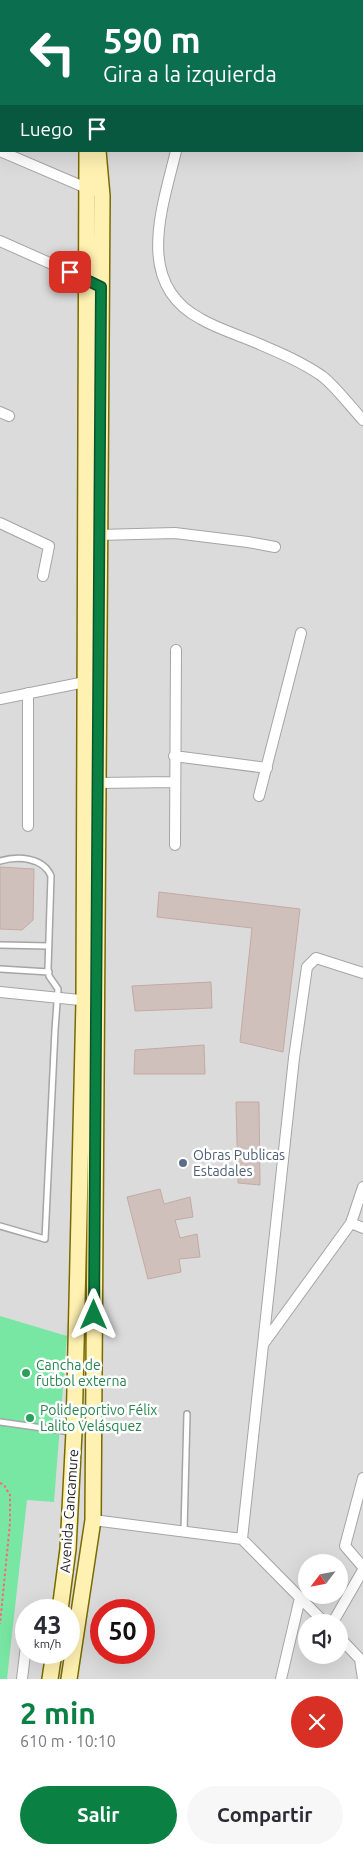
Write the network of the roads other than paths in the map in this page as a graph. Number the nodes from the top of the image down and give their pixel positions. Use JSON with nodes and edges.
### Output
{"nodes":[{"id":1,"x":2,"y":152,"type":"edge"},
{"id":2,"x":87,"y":152,"type":"edge"},
{"id":3,"x":98,"y":152,"type":"edge"},
{"id":4,"x":176,"y":152,"type":"edge"},
{"id":5,"x":87,"y":188,"type":"junction"},
{"id":6,"x":102,"y":196,"type":"junction"},
{"id":7,"x":0,"y":241,"type":"edge"},
{"id":8,"x":87,"y":279,"type":"junction"},
{"id":9,"x":101,"y":287,"type":"junction"},
{"id":10,"x":363,"y":420,"type":"edge"},
{"id":11,"x":0,"y":523,"type":"edge"},
{"id":12,"x":99,"y":535,"type":"junction"},
{"id":13,"x":275,"y":547,"type":"dead end"},
{"id":14,"x":44,"y":576,"type":"dead end"},
{"id":15,"x":301,"y":633,"type":"dead end"},
{"id":16,"x":176,"y":650,"type":"dead end"},
{"id":17,"x":85,"y":682,"type":"junction"},
{"id":18,"x":28,"y":693,"type":"junction"},
{"id":19,"x":0,"y":699,"type":"edge"},
{"id":20,"x":174,"y":756,"type":"junction"},
{"id":21,"x":267,"y":768,"type":"junction"},
{"id":22,"x":174,"y":782,"type":"junction"},
{"id":23,"x":98,"y":783,"type":"junction"},
{"id":24,"x":259,"y":796,"type":"dead end"},
{"id":25,"x":28,"y":826,"type":"dead end"},
{"id":26,"x":175,"y":845,"type":"dead end"},
{"id":27,"x":0,"y":861,"type":"edge"},
{"id":28,"x":0,"y":945,"type":"edge"},
{"id":29,"x":49,"y":946,"type":"junction"},
{"id":30,"x":0,"y":969,"type":"edge"},
{"id":31,"x":49,"y":972,"type":"junction"},
{"id":32,"x":363,"y":972,"type":"edge"},
{"id":33,"x":0,"y":992,"type":"edge"},
{"id":34,"x":57,"y":998,"type":"junction"},
{"id":35,"x":90,"y":1001,"type":"junction"},
{"id":36,"x":363,"y":1187,"type":"edge"},
{"id":37,"x":351,"y":1223,"type":"junction"},
{"id":38,"x":0,"y":1226,"type":"edge"},
{"id":39,"x":363,"y":1228,"type":"edge"},
{"id":40,"x":263,"y":1345,"type":"junction"},
{"id":41,"x":187,"y":1414,"type":"dead end"},
{"id":42,"x":0,"y":1422,"type":"edge"},
{"id":43,"x":74,"y":1432,"type":"junction"},
{"id":44,"x":93,"y":1434,"type":"junction"},
{"id":45,"x":363,"y":1478,"type":"edge"},
{"id":46,"x":360,"y":1497,"type":"edge"},
{"id":47,"x":93,"y":1520,"type":"junction"},
{"id":48,"x":184,"y":1531,"type":"junction"},
{"id":49,"x":242,"y":1539,"type":"junction"},
{"id":50,"x":363,"y":1568,"type":"edge"},
{"id":51,"x":298,"y":1596,"type":"edge"},
{"id":52,"x":61,"y":1599,"type":"edge"},
{"id":53,"x":78,"y":1599,"type":"edge"},
{"id":54,"x":299,"y":1604,"type":"edge"},
{"id":55,"x":306,"y":1604,"type":"edge"},
{"id":56,"x":316,"y":1614,"type":"edge"},
{"id":57,"x":337,"y":1614,"type":"edge"},
{"id":58,"x":348,"y":1646,"type":"edge"},
{"id":59,"x":24,"y":1664,"type":"edge"},
{"id":60,"x":52,"y":1664,"type":"edge"},
{"id":61,"x":70,"y":1664,"type":"edge"},
{"id":62,"x":363,"y":1678,"type":"edge"},
{"id":63,"x":22,"y":1679,"type":"edge"},
{"id":64,"x":50,"y":1679,"type":"edge"},
{"id":65,"x":69,"y":1679,"type":"edge"},
{"id":66,"x":280,"y":1679,"type":"edge"}],
"edges":[{"from":1,"to":5,"type":"street"},
{"from":2,"to":5,"type":"main road","name":"Avenida Cancamure"},
{"from":3,"to":6,"type":"main road","name":"Avenida Cancamure"},
{"from":4,"to":10,"type":"street"},
{"from":5,"to":6,"type":"street"},
{"from":5,"to":8,"type":"main road","name":"Avenida Cancamure"},
{"from":6,"to":9,"type":"main road","name":"Avenida Cancamure"},
{"from":7,"to":8,"type":"street"},
{"from":8,"to":9,"type":"street"},
{"from":8,"to":17,"type":"main road","name":"Avenida Cancamure"},
{"from":9,"to":12,"type":"main road","name":"Avenida Cancamure"},
{"from":11,"to":14,"type":"street"},
{"from":12,"to":13,"type":"street"},
{"from":12,"to":23,"type":"main road","name":"Avenida Cancamure"},
{"from":15,"to":21,"type":"street"},
{"from":16,"to":20,"type":"street"},
{"from":17,"to":18,"type":"street"},
{"from":17,"to":35,"type":"main road","name":"Avenida Cancamure"},
{"from":18,"to":19,"type":"street"},
{"from":18,"to":25,"type":"street"},
{"from":20,"to":21,"type":"street"},
{"from":20,"to":22,"type":"street"},
{"from":21,"to":24,"type":"street"},
{"from":22,"to":23,"type":"street"},
{"from":22,"to":26,"type":"street"},
{"from":23,"to":35,"type":"main road","name":"Avenida Cancamure"},
{"from":27,"to":29,"type":"lane"},
{"from":28,"to":29,"type":"lane"},
{"from":29,"to":31,"type":"lane"},
{"from":30,"to":31,"type":"lane"},
{"from":31,"to":34,"type":"lane"},
{"from":32,"to":40,"type":"street"},
{"from":33,"to":34,"type":"street"},
{"from":34,"to":35,"type":"street"},
{"from":34,"to":38,"type":"lane"},
{"from":35,"to":43,"type":"main road","name":"Avenida Cancamure"},
{"from":35,"to":44,"type":"main road","name":"Avenida Cancamure"},
{"from":36,"to":37,"type":"street"},
{"from":37,"to":39,"type":"street"},
{"from":37,"to":40,"type":"street"},
{"from":40,"to":49,"type":"street"},
{"from":41,"to":48,"type":"lane"},
{"from":42,"to":43,"type":"lane"},
{"from":43,"to":44,"type":"street"},
{"from":43,"to":52,"type":"main road","name":"Avenida Cancamure"},
{"from":44,"to":47,"type":"main road","name":"Avenida Cancamure"},
{"from":45,"to":46,"type":"street"},
{"from":46,"to":50,"type":"street"},
{"from":47,"to":48,"type":"street"},
{"from":47,"to":53,"type":"main road","name":"Avenida Cancamure"},
{"from":48,"to":49,"type":"street"},
{"from":49,"to":51,"type":"street"},
{"from":50,"to":57,"type":"street"},
{"from":54,"to":66,"type":"street"},
{"from":55,"to":56,"type":"street"},
{"from":58,"to":62,"type":"street"},
{"from":59,"to":63,"type":"street"},
{"from":60,"to":64,"type":"main road"},
{"from":61,"to":65,"type":"main road","name":"Avenida Cancamure"}]}
